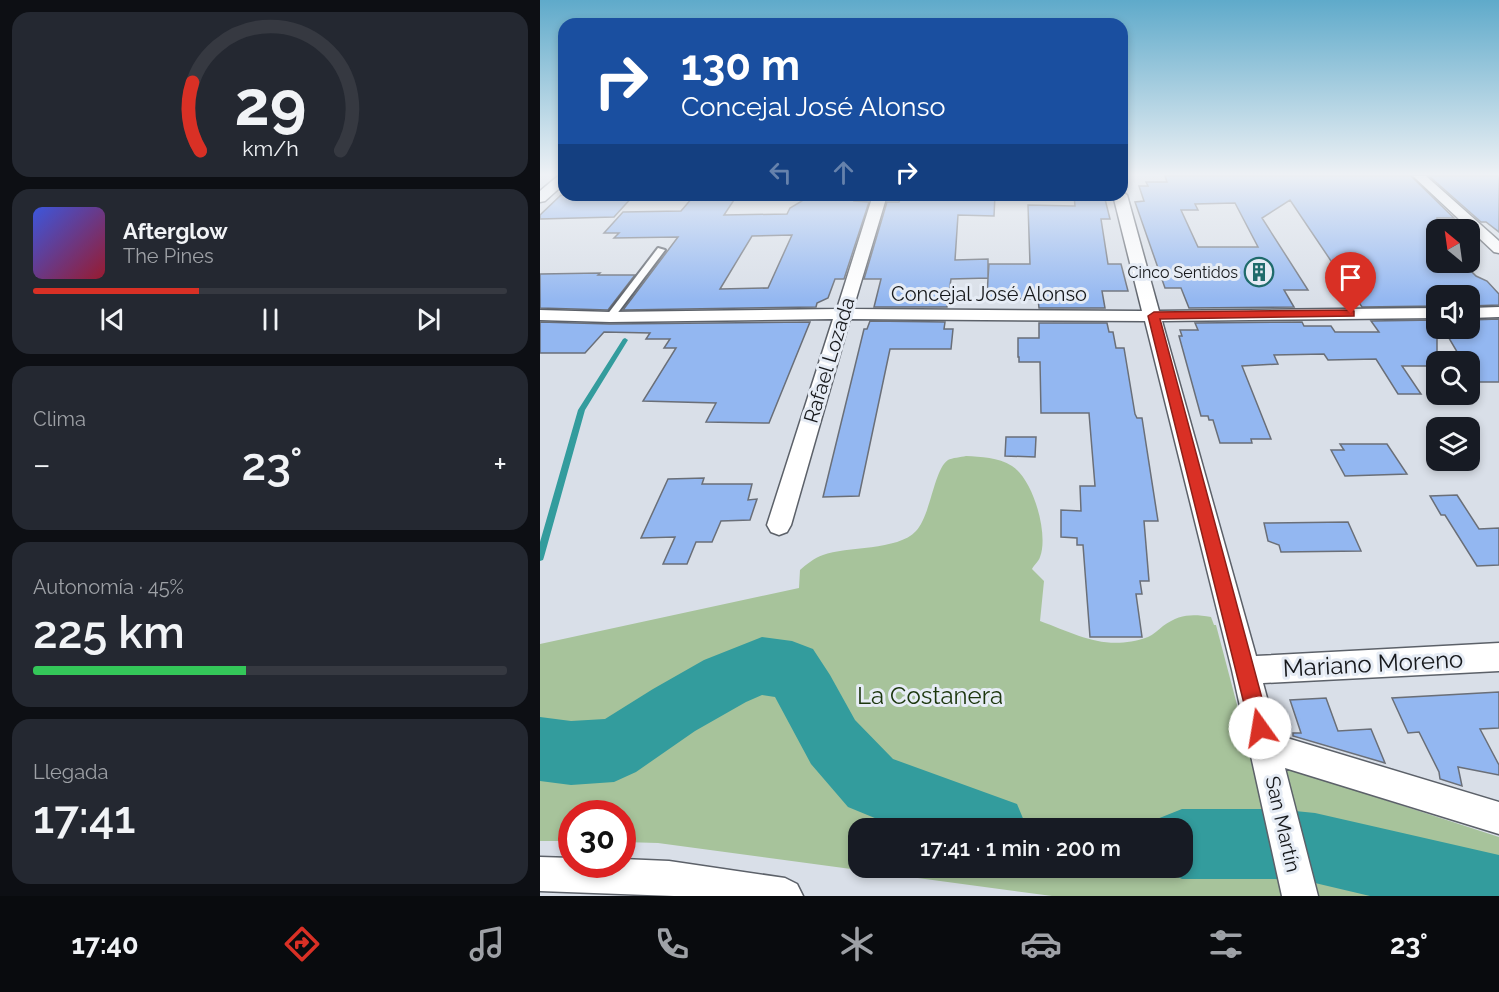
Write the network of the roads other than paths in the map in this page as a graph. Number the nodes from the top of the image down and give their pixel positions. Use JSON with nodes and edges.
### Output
{"nodes":[{"id":1,"x":873,"y":218,"type":"edge"},
{"id":2,"x":1126,"y":218,"type":"edge"},
{"id":3,"x":1465,"y":218,"type":"edge"},
{"id":4,"x":1499,"y":249,"type":"edge"},
{"id":5,"x":661,"y":250,"type":"dead end"},
{"id":6,"x":1499,"y":312,"type":"edge"},
{"id":7,"x":1426,"y":313,"type":"edge"},
{"id":8,"x":1480,"y":313,"type":"edge"},
{"id":9,"x":843,"y":314,"type":"junction"},
{"id":10,"x":540,"y":315,"type":"edge"},
{"id":11,"x":1154,"y":316,"type":"junction"},
{"id":12,"x":610,"y":317,"type":"junction"},
{"id":13,"x":779,"y":525,"type":"dead end"},
{"id":14,"x":1499,"y":657,"type":"edge"},
{"id":15,"x":1246,"y":670,"type":"junction"},
{"id":16,"x":1267,"y":758,"type":"junction"},
{"id":17,"x":1499,"y":818,"type":"edge"},
{"id":18,"x":540,"y":874,"type":"edge"},
{"id":19,"x":666,"y":887,"type":"edge"},
{"id":20,"x":785,"y":896,"type":"edge"},
{"id":21,"x":1300,"y":896,"type":"edge"}],
"edges":[{"from":1,"to":9,"type":"street","name":"Rafael Lozada"},
{"from":2,"to":11,"type":"street","name":"San Martín"},
{"from":3,"to":4,"type":"street"},
{"from":5,"to":12,"type":"lane"},
{"from":6,"to":8,"type":"street"},
{"from":7,"to":11,"type":"street","name":"Concejal José Alonso"},
{"from":9,"to":11,"type":"street","name":"Concejal José Alonso"},
{"from":9,"to":12,"type":"street","name":"Concejal José Alonso"},
{"from":9,"to":13,"type":"street","name":"Rafael Lozada"},
{"from":10,"to":12,"type":"street","name":"Concejal José Alonso"},
{"from":11,"to":15,"type":"street","name":"San Martín"},
{"from":14,"to":15,"type":"street","name":"Mariano Moreno"},
{"from":15,"to":16,"type":"street","name":"San Martín"},
{"from":16,"to":17,"type":"street"},
{"from":16,"to":21,"type":"street","name":"San Martín"},
{"from":18,"to":19,"type":"street"},
{"from":19,"to":20,"type":"street"}]}
